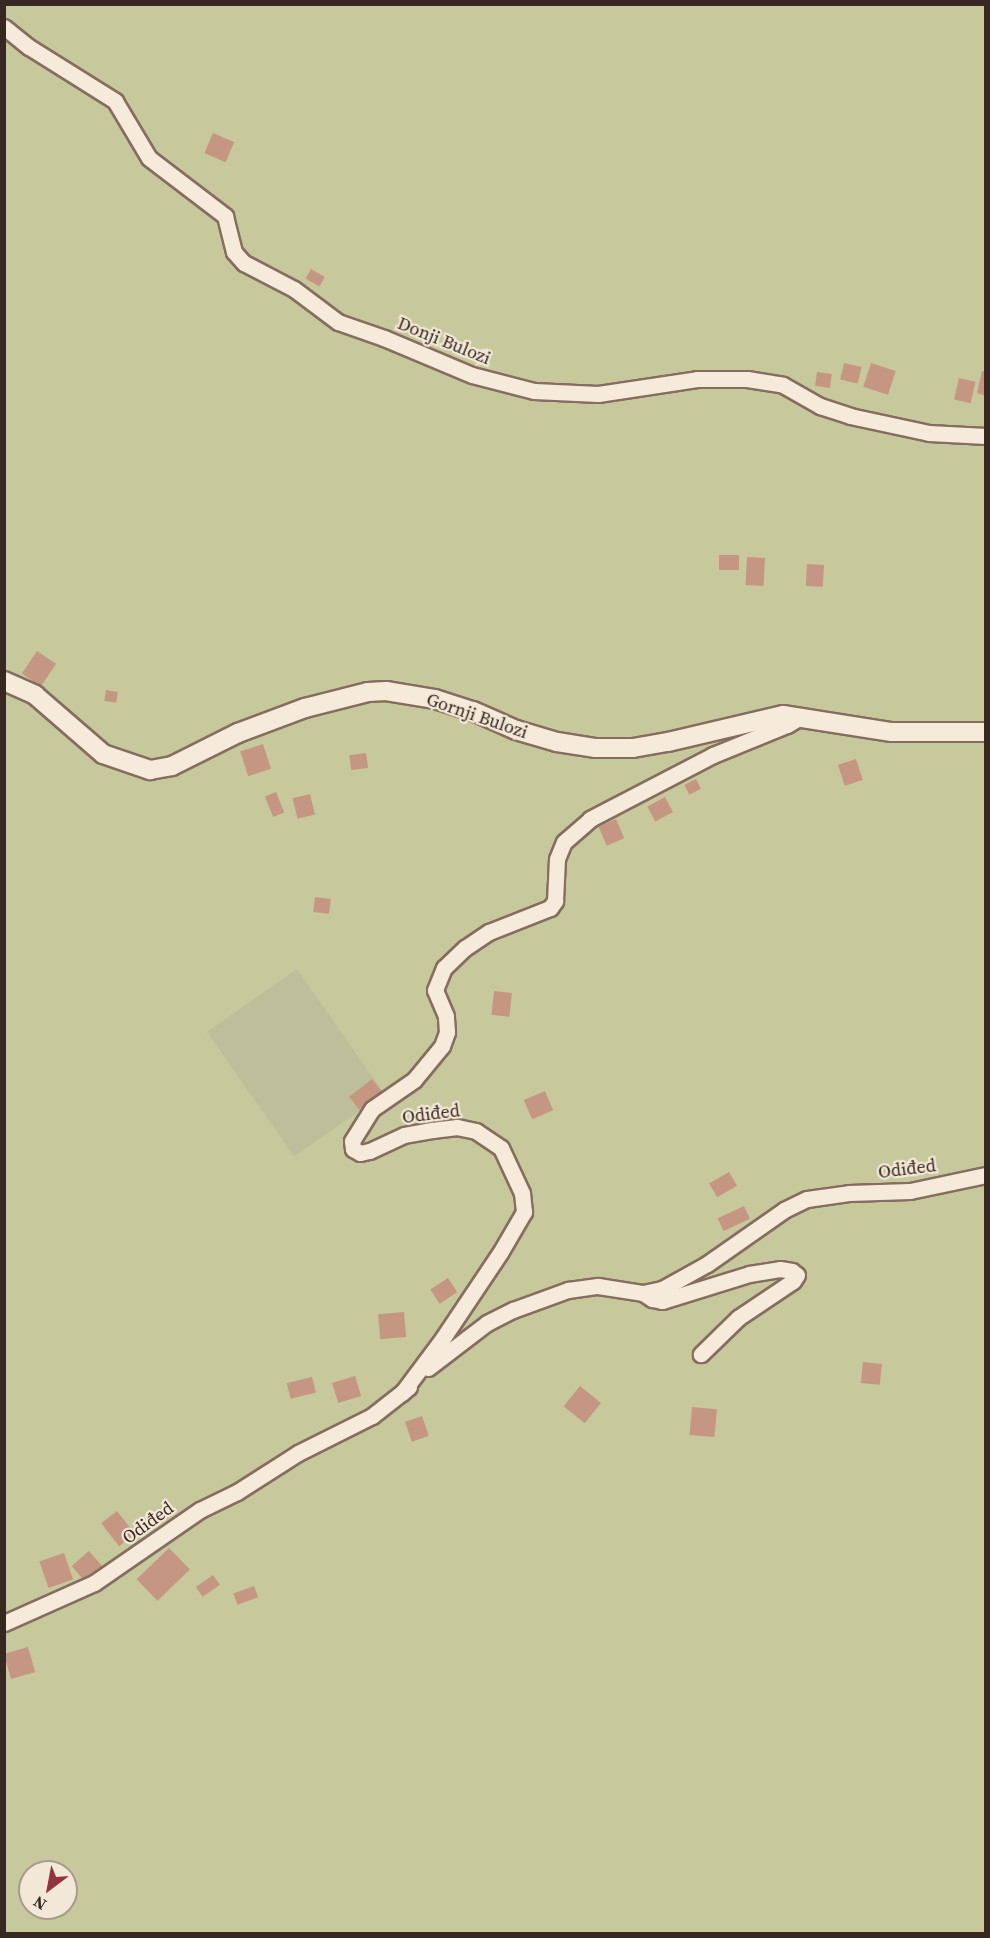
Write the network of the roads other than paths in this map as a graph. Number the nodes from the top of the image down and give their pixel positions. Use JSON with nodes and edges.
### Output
{"nodes":[{"id":1,"x":4,"y":27,"type":"edge"},
{"id":2,"x":986,"y":436,"type":"edge"},
{"id":3,"x":4,"y":681,"type":"edge"},
{"id":4,"x":802,"y":716,"type":"junction"},
{"id":5,"x":986,"y":732,"type":"edge"},
{"id":6,"x":986,"y":1174,"type":"edge"},
{"id":7,"x":643,"y":1293,"type":"junction"},
{"id":8,"x":701,"y":1354,"type":"dead end"},
{"id":9,"x":402,"y":1393,"type":"junction"},
{"id":10,"x":4,"y":1623,"type":"edge"}],
"edges":[{"from":1,"to":2,"type":"street","name":"Donji Bulozi"},
{"from":3,"to":4,"type":"street","name":"Gornji Bulozi"},
{"from":4,"to":5,"type":"street","name":"Gornji Bulozi"},
{"from":4,"to":9,"type":"street","name":"Odiđed"},
{"from":6,"to":7,"type":"street","name":"Odiđed"},
{"from":7,"to":8,"type":"street","name":"Odiđed"},
{"from":7,"to":9,"type":"street","name":"Odiđed"},
{"from":9,"to":10,"type":"street","name":"Odiđed"}]}
